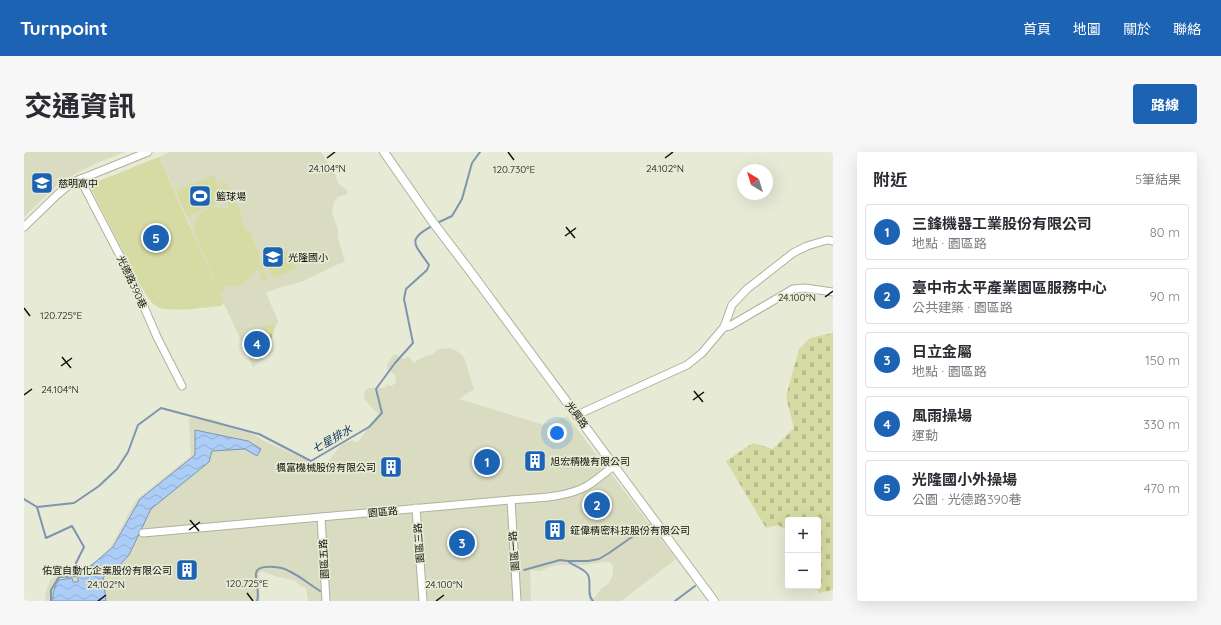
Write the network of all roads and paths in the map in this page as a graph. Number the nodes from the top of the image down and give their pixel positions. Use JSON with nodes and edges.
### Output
{"nodes":[{"id":1,"x":148,"y":152,"type":"edge"},
{"id":2,"x":384,"y":152,"type":"edge"},
{"id":3,"x":80,"y":179,"type":"junction"},
{"id":4,"x":24,"y":227,"type":"edge"},
{"id":5,"x":833,"y":241,"type":"edge"},
{"id":6,"x":833,"y":292,"type":"edge"},
{"id":7,"x":724,"y":327,"type":"junction"},
{"id":8,"x":182,"y":386,"type":"dead end"},
{"id":9,"x":577,"y":415,"type":"junction"},
{"id":10,"x":614,"y":466,"type":"junction"},
{"id":11,"x":511,"y":500,"type":"junction"},
{"id":12,"x":416,"y":508,"type":"junction"},
{"id":13,"x":321,"y":517,"type":"junction"},
{"id":14,"x":143,"y":533,"type":"dead end"},
{"id":15,"x":326,"y":601,"type":"edge"},
{"id":16,"x":423,"y":601,"type":"edge"},
{"id":17,"x":517,"y":601,"type":"edge"},
{"id":18,"x":714,"y":601,"type":"edge"}],
"edges":[{"from":1,"to":3,"type":"street"},
{"from":2,"to":9,"type":"main road","name":"光興路"},
{"from":3,"to":4,"type":"street"},
{"from":3,"to":8,"type":"street","name":"光德路390巷"},
{"from":5,"to":7,"type":"street"},
{"from":6,"to":7,"type":"street"},
{"from":7,"to":9,"type":"street"},
{"from":9,"to":10,"type":"main road","name":"光興路"},
{"from":10,"to":11,"type":"street","name":"園區路"},
{"from":10,"to":18,"type":"main road","name":"光興路"},
{"from":11,"to":12,"type":"street","name":"園區路"},
{"from":11,"to":17,"type":"street","name":"園區一路"},
{"from":12,"to":13,"type":"street","name":"園區路"},
{"from":12,"to":16,"type":"street","name":"園區三路"},
{"from":13,"to":14,"type":"street","name":"園區路"},
{"from":13,"to":15,"type":"street","name":"園區五路"}]}
